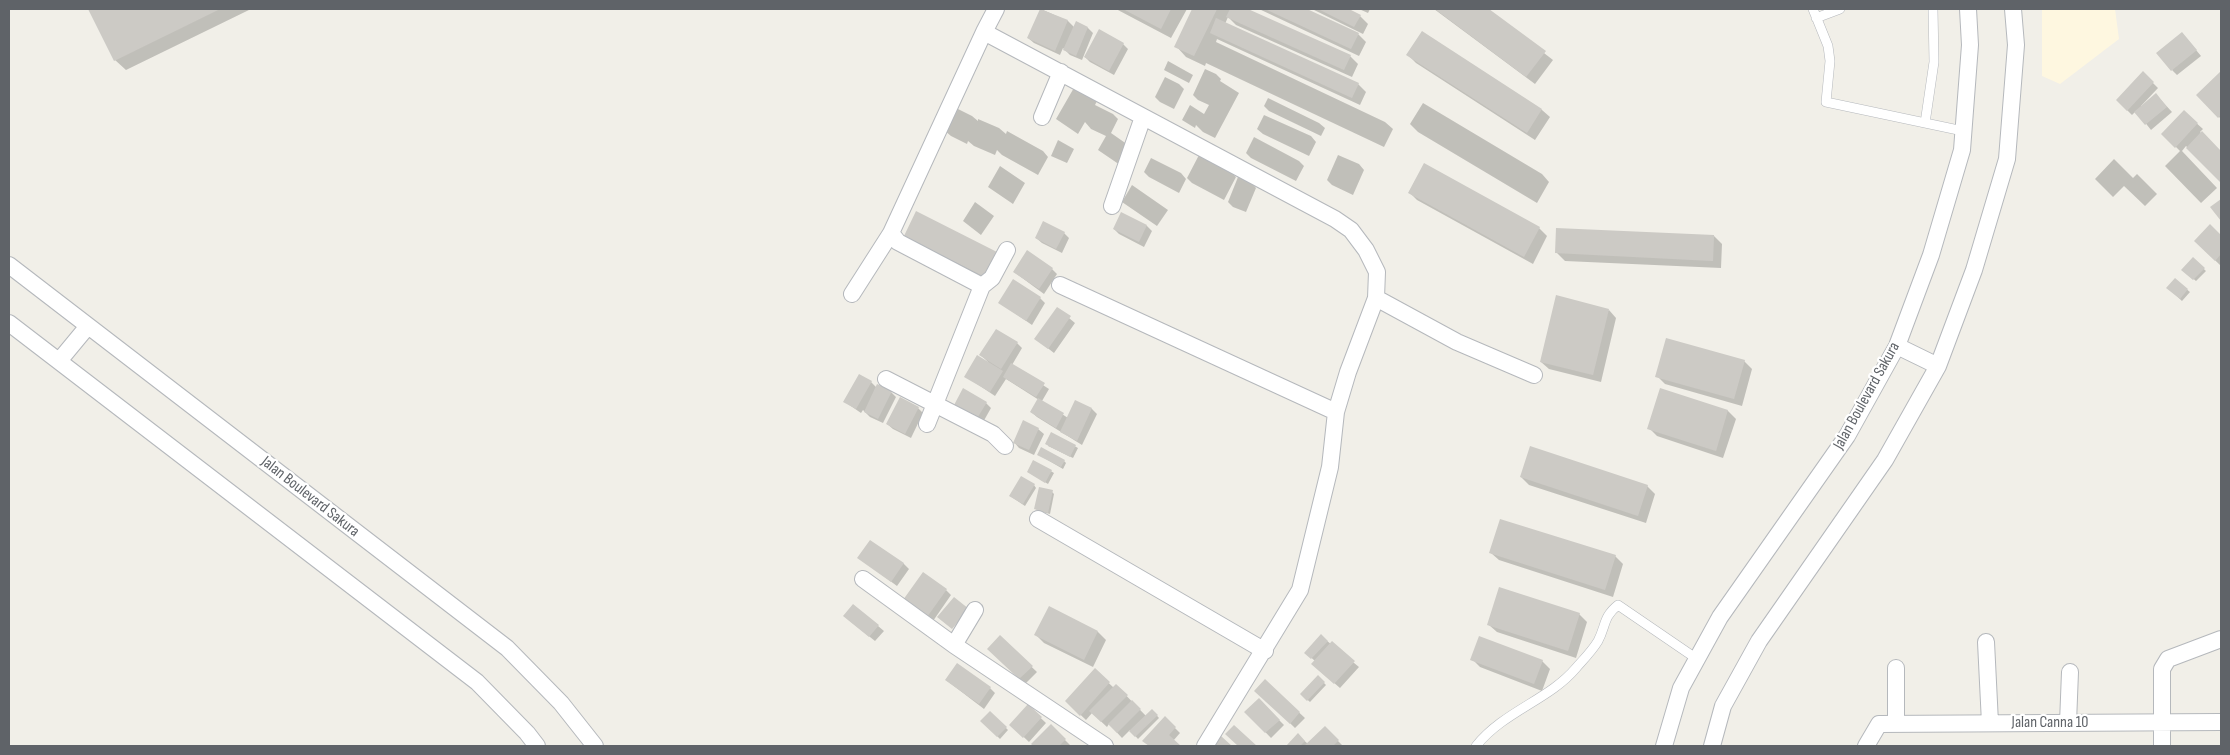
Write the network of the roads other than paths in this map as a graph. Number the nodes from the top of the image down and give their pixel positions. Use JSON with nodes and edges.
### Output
{"nodes":[{"id":1,"x":996,"y":9,"type":"edge"},
{"id":2,"x":1840,"y":9,"type":"edge"},
{"id":3,"x":1933,"y":9,"type":"edge"},
{"id":4,"x":1968,"y":9,"type":"edge"},
{"id":5,"x":2014,"y":9,"type":"edge"},
{"id":6,"x":1815,"y":13,"type":"edge"},
{"id":7,"x":984,"y":32,"type":"junction"},
{"id":8,"x":1062,"y":72,"type":"junction"},
{"id":9,"x":1042,"y":117,"type":"dead end"},
{"id":10,"x":1144,"y":117,"type":"junction"},
{"id":11,"x":1925,"y":123,"type":"junction"},
{"id":12,"x":1963,"y":131,"type":"junction"},
{"id":13,"x":1112,"y":206,"type":"dead end"},
{"id":14,"x":891,"y":233,"type":"junction"},
{"id":15,"x":1007,"y":250,"type":"dead end"},
{"id":16,"x":9,"y":265,"type":"edge"},
{"id":17,"x":1060,"y":285,"type":"dead end"},
{"id":18,"x":982,"y":286,"type":"junction"},
{"id":19,"x":852,"y":294,"type":"dead end"},
{"id":20,"x":1376,"y":298,"type":"junction"},
{"id":21,"x":9,"y":323,"type":"edge"},
{"id":22,"x":88,"y":326,"type":"junction"},
{"id":23,"x":1897,"y":346,"type":"junction"},
{"id":24,"x":59,"y":361,"type":"junction"},
{"id":25,"x":1938,"y":366,"type":"junction"},
{"id":26,"x":1534,"y":375,"type":"dead end"},
{"id":27,"x":886,"y":379,"type":"dead end"},
{"id":28,"x":936,"y":404,"type":"junction"},
{"id":29,"x":1336,"y":412,"type":"junction"},
{"id":30,"x":927,"y":424,"type":"dead end"},
{"id":31,"x":1005,"y":446,"type":"dead end"},
{"id":32,"x":1038,"y":520,"type":"dead end"},
{"id":33,"x":863,"y":580,"type":"dead end"},
{"id":34,"x":975,"y":610,"type":"dead end"},
{"id":35,"x":2221,"y":639,"type":"edge"},
{"id":36,"x":1986,"y":642,"type":"dead end"},
{"id":37,"x":954,"y":645,"type":"junction"},
{"id":38,"x":1264,"y":650,"type":"junction"},
{"id":39,"x":1697,"y":659,"type":"junction"},
{"id":40,"x":1896,"y":668,"type":"dead end"},
{"id":41,"x":2070,"y":672,"type":"dead end"},
{"id":42,"x":2221,"y":722,"type":"edge"},
{"id":43,"x":2068,"y":723,"type":"junction"},
{"id":44,"x":2162,"y":723,"type":"junction"},
{"id":45,"x":1896,"y":724,"type":"junction"},
{"id":46,"x":1990,"y":724,"type":"junction"},
{"id":47,"x":537,"y":746,"type":"edge"},
{"id":48,"x":595,"y":746,"type":"edge"},
{"id":49,"x":1105,"y":746,"type":"edge"},
{"id":50,"x":1205,"y":746,"type":"edge"},
{"id":51,"x":1476,"y":746,"type":"edge"},
{"id":52,"x":1664,"y":746,"type":"edge"},
{"id":53,"x":1712,"y":746,"type":"edge"},
{"id":54,"x":1866,"y":746,"type":"edge"},
{"id":55,"x":2162,"y":746,"type":"edge"}],
"edges":[{"from":1,"to":7,"type":"street"},
{"from":2,"to":6,"type":"lane"},
{"from":3,"to":11,"type":"lane"},
{"from":4,"to":12,"type":"street","name":"Jalan Boulevard Sakura"},
{"from":5,"to":25,"type":"street"},
{"from":6,"to":11,"type":"lane"},
{"from":7,"to":8,"type":"street"},
{"from":7,"to":14,"type":"street"},
{"from":8,"to":9,"type":"street"},
{"from":8,"to":10,"type":"street"},
{"from":10,"to":13,"type":"street"},
{"from":10,"to":20,"type":"street"},
{"from":11,"to":12,"type":"lane"},
{"from":12,"to":23,"type":"street","name":"Jalan Boulevard Sakura"},
{"from":14,"to":18,"type":"street"},
{"from":14,"to":19,"type":"street"},
{"from":15,"to":18,"type":"street"},
{"from":16,"to":22,"type":"street","name":"Jalan Boulevard Sakura"},
{"from":17,"to":29,"type":"street"},
{"from":18,"to":28,"type":"street"},
{"from":20,"to":26,"type":"street"},
{"from":20,"to":29,"type":"street"},
{"from":21,"to":24,"type":"street"},
{"from":22,"to":24,"type":"street"},
{"from":22,"to":48,"type":"street","name":"Jalan Boulevard Sakura"},
{"from":23,"to":25,"type":"street"},
{"from":23,"to":39,"type":"street","name":"Jalan Boulevard Sakura"},
{"from":24,"to":47,"type":"street"},
{"from":25,"to":53,"type":"street"},
{"from":27,"to":28,"type":"street"},
{"from":28,"to":30,"type":"street"},
{"from":28,"to":31,"type":"street"},
{"from":29,"to":38,"type":"street"},
{"from":32,"to":38,"type":"street"},
{"from":33,"to":37,"type":"street"},
{"from":34,"to":37,"type":"street"},
{"from":35,"to":44,"type":"street"},
{"from":36,"to":46,"type":"street"},
{"from":37,"to":49,"type":"street"},
{"from":38,"to":50,"type":"street"},
{"from":39,"to":51,"type":"lane"},
{"from":39,"to":52,"type":"street","name":"Jalan Boulevard Sakura"},
{"from":40,"to":45,"type":"street"},
{"from":41,"to":43,"type":"street"},
{"from":42,"to":44,"type":"street","name":"Jalan Canna 10"},
{"from":43,"to":44,"type":"street","name":"Jalan Canna 10"},
{"from":43,"to":46,"type":"street","name":"Jalan Canna 10"},
{"from":44,"to":55,"type":"street"},
{"from":45,"to":46,"type":"street","name":"Jalan Canna 10"},
{"from":45,"to":54,"type":"street","name":"Jalan Canna 10"}]}
